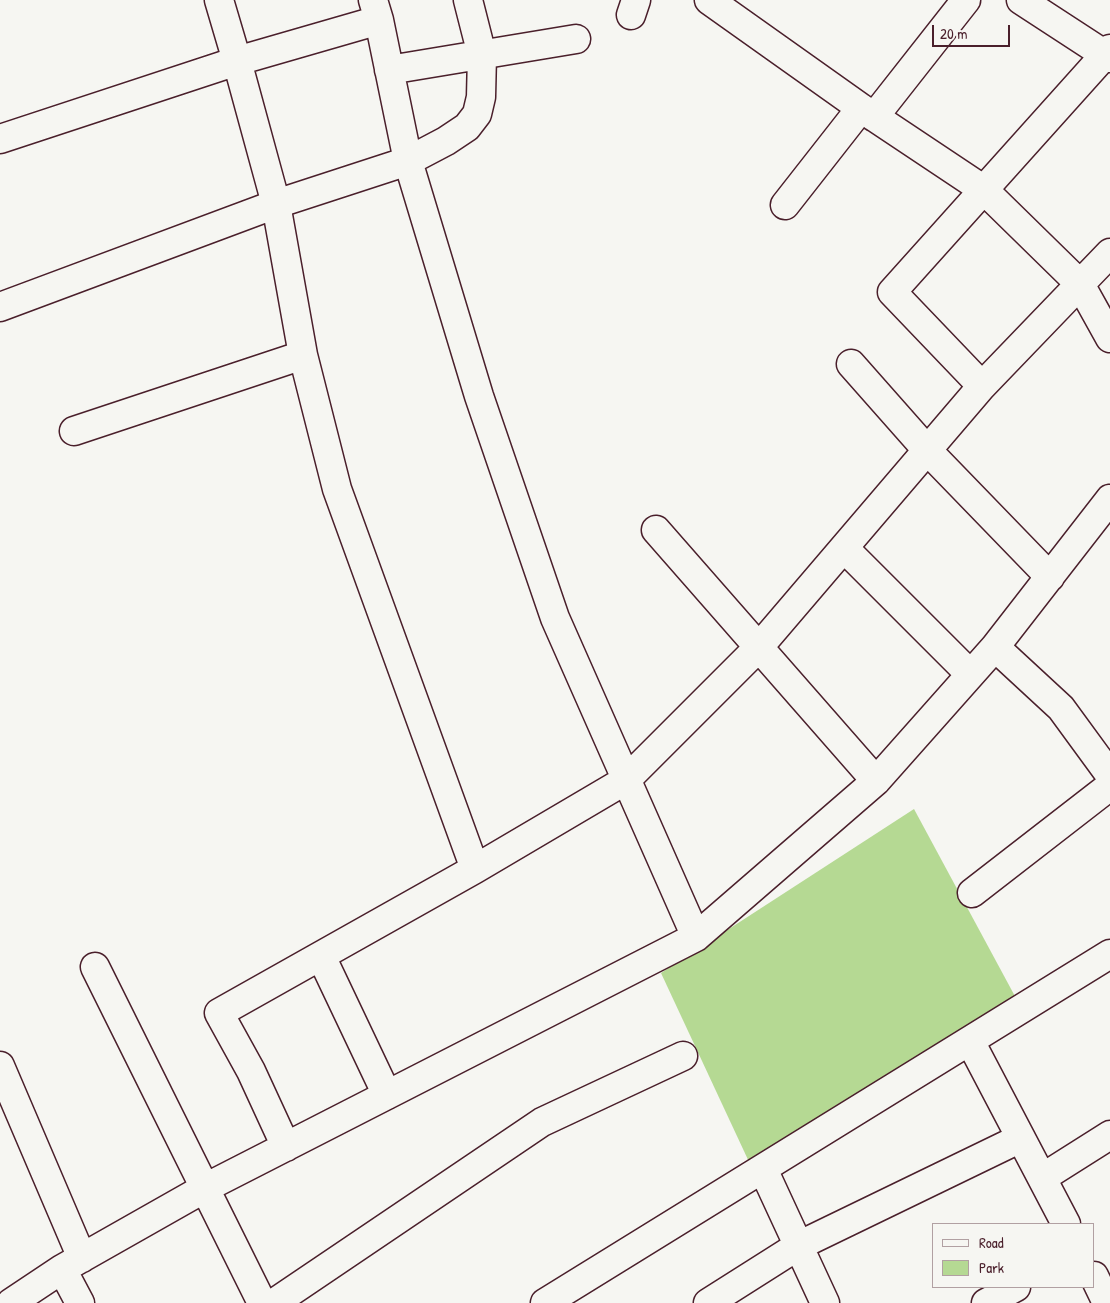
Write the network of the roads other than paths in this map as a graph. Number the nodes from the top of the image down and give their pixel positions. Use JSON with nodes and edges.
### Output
{"nodes":[{"id":1,"x":219,"y":0,"type":"edge"},
{"id":2,"x":468,"y":0,"type":"edge"},
{"id":3,"x":708,"y":0,"type":"edge"},
{"id":4,"x":966,"y":0,"type":"edge"},
{"id":5,"x":1021,"y":0,"type":"edge"},
{"id":6,"x":376,"y":10,"type":"edge"},
{"id":7,"x":576,"y":39,"type":"dead end"},
{"id":8,"x":1109,"y":54,"type":"edge"},
{"id":9,"x":482,"y":55,"type":"junction"},
{"id":10,"x":237,"y":60,"type":"junction"},
{"id":11,"x":390,"y":70,"type":"junction"},
{"id":12,"x":867,"y":112,"type":"junction"},
{"id":13,"x":0,"y":140,"type":"edge"},
{"id":14,"x":408,"y":161,"type":"junction"},
{"id":15,"x":984,"y":190,"type":"junction"},
{"id":16,"x":276,"y":204,"type":"junction"},
{"id":17,"x":785,"y":205,"type":"dead end"},
{"id":18,"x":1110,"y":253,"type":"edge"},
{"id":19,"x":1094,"y":295,"type":"edge"},
{"id":20,"x":0,"y":307,"type":"edge"},
{"id":21,"x":1110,"y":338,"type":"edge"},
{"id":22,"x":303,"y":355,"type":"junction"},
{"id":23,"x":851,"y":364,"type":"dead end"},
{"id":24,"x":982,"y":386,"type":"junction"},
{"id":25,"x":74,"y":431,"type":"dead end"},
{"id":26,"x":927,"y":450,"type":"junction"},
{"id":27,"x":1110,"y":499,"type":"edge"},
{"id":28,"x":656,"y":530,"type":"dead end"},
{"id":29,"x":844,"y":548,"type":"junction"},
{"id":30,"x":1050,"y":577,"type":"junction"},
{"id":31,"x":759,"y":647,"type":"junction"},
{"id":32,"x":995,"y":647,"type":"junction"},
{"id":33,"x":970,"y":674,"type":"junction"},
{"id":34,"x":1110,"y":775,"type":"edge"},
{"id":35,"x":626,"y":780,"type":"junction"},
{"id":36,"x":876,"y":781,"type":"junction"},
{"id":37,"x":1110,"y":786,"type":"edge"},
{"id":38,"x":475,"y":869,"type":"junction"},
{"id":39,"x":972,"y":893,"type":"dead end"},
{"id":40,"x":696,"y":937,"type":"junction"},
{"id":41,"x":1110,"y":954,"type":"edge"},
{"id":42,"x":321,"y":956,"type":"junction"},
{"id":43,"x":95,"y":967,"type":"dead end"},
{"id":44,"x":970,"y":1041,"type":"junction"},
{"id":45,"x":683,"y":1056,"type":"dead end"},
{"id":46,"x":0,"y":1066,"type":"edge"},
{"id":47,"x":387,"y":1095,"type":"junction"},
{"id":48,"x":1110,"y":1135,"type":"edge"},
{"id":49,"x":1021,"y":1138,"type":"junction"},
{"id":50,"x":286,"y":1147,"type":"junction"},
{"id":51,"x":763,"y":1169,"type":"junction"},
{"id":52,"x":1042,"y":1178,"type":"junction"},
{"id":53,"x":204,"y":1188,"type":"junction"},
{"id":54,"x":1065,"y":1223,"type":"edge"},
{"id":55,"x":798,"y":1246,"type":"junction"},
{"id":56,"x":72,"y":1264,"type":"junction"},
{"id":57,"x":1014,"y":1288,"type":"edge"},
{"id":58,"x":0,"y":1296,"type":"edge"},
{"id":59,"x":11,"y":1303,"type":"edge"},
{"id":60,"x":80,"y":1303,"type":"edge"},
{"id":61,"x":262,"y":1303,"type":"edge"},
{"id":62,"x":274,"y":1303,"type":"edge"},
{"id":63,"x":545,"y":1303,"type":"edge"},
{"id":64,"x":708,"y":1303,"type":"edge"},
{"id":65,"x":825,"y":1303,"type":"edge"},
{"id":66,"x":986,"y":1303,"type":"edge"}],
"edges":[{"from":1,"to":10,"type":"street"},
{"from":2,"to":9,"type":"street"},
{"from":3,"to":12,"type":"street"},
{"from":4,"to":12,"type":"street"},
{"from":5,"to":8,"type":"street"},
{"from":6,"to":10,"type":"street"},
{"from":6,"to":11,"type":"street"},
{"from":7,"to":9,"type":"street"},
{"from":8,"to":15,"type":"street"},
{"from":9,"to":11,"type":"street"},
{"from":9,"to":14,"type":"street"},
{"from":10,"to":13,"type":"street"},
{"from":10,"to":16,"type":"street"},
{"from":11,"to":14,"type":"street"},
{"from":12,"to":15,"type":"street"},
{"from":12,"to":17,"type":"street"},
{"from":14,"to":16,"type":"street"},
{"from":14,"to":35,"type":"street"},
{"from":15,"to":19,"type":"street"},
{"from":15,"to":24,"type":"street"},
{"from":16,"to":20,"type":"street"},
{"from":16,"to":22,"type":"street"},
{"from":18,"to":19,"type":"street"},
{"from":19,"to":21,"type":"street"},
{"from":19,"to":24,"type":"street"},
{"from":22,"to":25,"type":"street"},
{"from":22,"to":38,"type":"street"},
{"from":23,"to":26,"type":"street"},
{"from":24,"to":26,"type":"street"},
{"from":26,"to":29,"type":"street"},
{"from":26,"to":30,"type":"street"},
{"from":27,"to":30,"type":"street"},
{"from":28,"to":31,"type":"street"},
{"from":29,"to":31,"type":"street"},
{"from":29,"to":33,"type":"street"},
{"from":30,"to":32,"type":"street"},
{"from":31,"to":35,"type":"street"},
{"from":31,"to":36,"type":"street"},
{"from":32,"to":33,"type":"street"},
{"from":32,"to":34,"type":"street"},
{"from":33,"to":36,"type":"street"},
{"from":35,"to":38,"type":"street"},
{"from":35,"to":40,"type":"street"},
{"from":36,"to":40,"type":"street"},
{"from":37,"to":39,"type":"street"},
{"from":38,"to":42,"type":"street"},
{"from":40,"to":47,"type":"street"},
{"from":41,"to":44,"type":"street"},
{"from":42,"to":47,"type":"street"},
{"from":42,"to":50,"type":"street"},
{"from":43,"to":53,"type":"street"},
{"from":44,"to":49,"type":"street"},
{"from":44,"to":51,"type":"street"},
{"from":45,"to":62,"type":"street"},
{"from":46,"to":56,"type":"street"},
{"from":47,"to":50,"type":"street"},
{"from":48,"to":52,"type":"street"},
{"from":49,"to":52,"type":"street"},
{"from":49,"to":55,"type":"street"},
{"from":50,"to":53,"type":"street"},
{"from":51,"to":55,"type":"street"},
{"from":51,"to":63,"type":"street"},
{"from":52,"to":54,"type":"street"},
{"from":53,"to":56,"type":"street"},
{"from":53,"to":61,"type":"street"},
{"from":55,"to":64,"type":"street"},
{"from":55,"to":65,"type":"street"},
{"from":56,"to":59,"type":"street"},
{"from":56,"to":60,"type":"street"},
{"from":57,"to":66,"type":"street"},
{"from":58,"to":59,"type":"street"}]}
